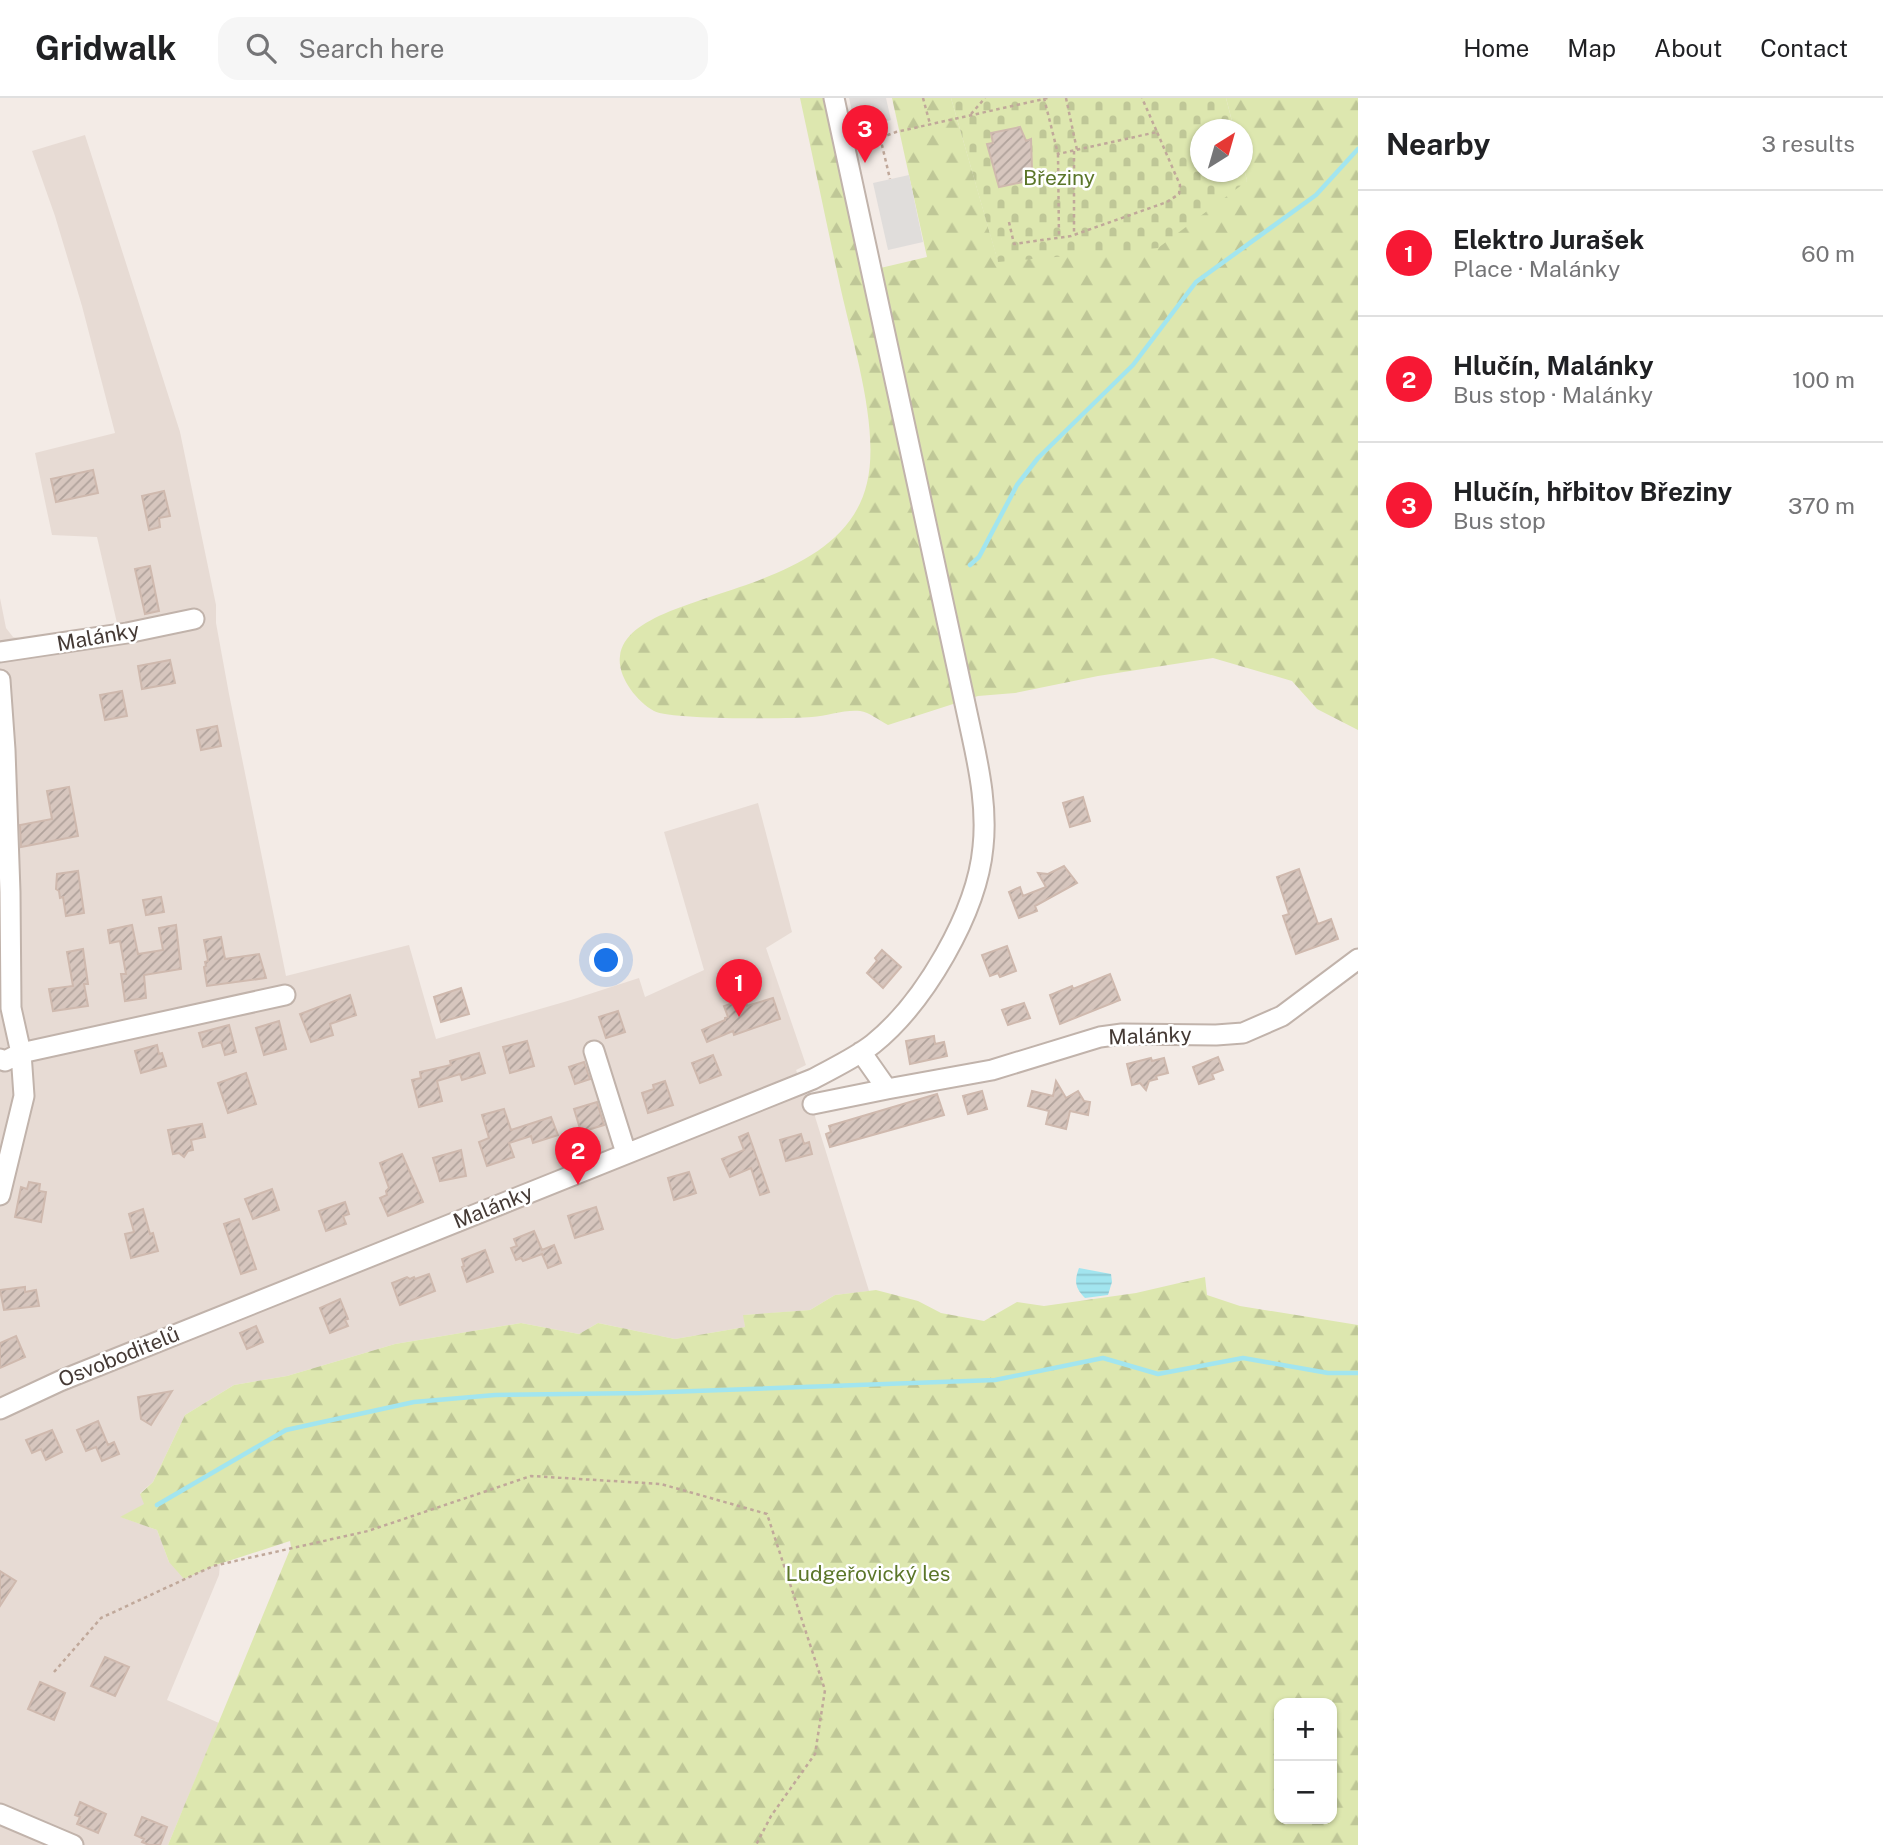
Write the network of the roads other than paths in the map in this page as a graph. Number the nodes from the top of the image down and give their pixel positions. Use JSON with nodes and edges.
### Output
{"nodes":[{"id":1,"x":834,"y":98,"type":"edge"},
{"id":2,"x":194,"y":619,"type":"dead end"},
{"id":3,"x":0,"y":652,"type":"edge"},
{"id":4,"x":0,"y":680,"type":"edge"},
{"id":5,"x":1358,"y":959,"type":"edge"},
{"id":6,"x":285,"y":996,"type":"dead end"},
{"id":7,"x":594,"y":1051,"type":"dead end"},
{"id":8,"x":861,"y":1052,"type":"junction"},
{"id":9,"x":21,"y":1053,"type":"junction"},
{"id":10,"x":0,"y":1059,"type":"edge"},
{"id":11,"x":887,"y":1089,"type":"junction"},
{"id":12,"x":813,"y":1104,"type":"dead end"},
{"id":13,"x":626,"y":1153,"type":"junction"},
{"id":14,"x":0,"y":1195,"type":"edge"},
{"id":15,"x":239,"y":1308,"type":"joint"},
{"id":16,"x":0,"y":1409,"type":"edge"},
{"id":17,"x":0,"y":1814,"type":"edge"},
{"id":18,"x":73,"y":1845,"type":"edge"}],
"edges":[{"from":1,"to":8,"type":"street","name":"Malánky"},
{"from":2,"to":3,"type":"street","name":"Malánky"},
{"from":4,"to":9,"type":"street"},
{"from":5,"to":11,"type":"street","name":"Malánky"},
{"from":6,"to":9,"type":"street"},
{"from":7,"to":13,"type":"street"},
{"from":8,"to":11,"type":"street"},
{"from":8,"to":13,"type":"street","name":"Malánky"},
{"from":9,"to":10,"type":"street"},
{"from":9,"to":14,"type":"street"},
{"from":11,"to":12,"type":"street","name":"Malánky"},
{"from":13,"to":15,"type":"street","name":"Malánky"},
{"from":15,"to":16,"type":"street","name":"Osvoboditelů"},
{"from":17,"to":18,"type":"street"}]}
